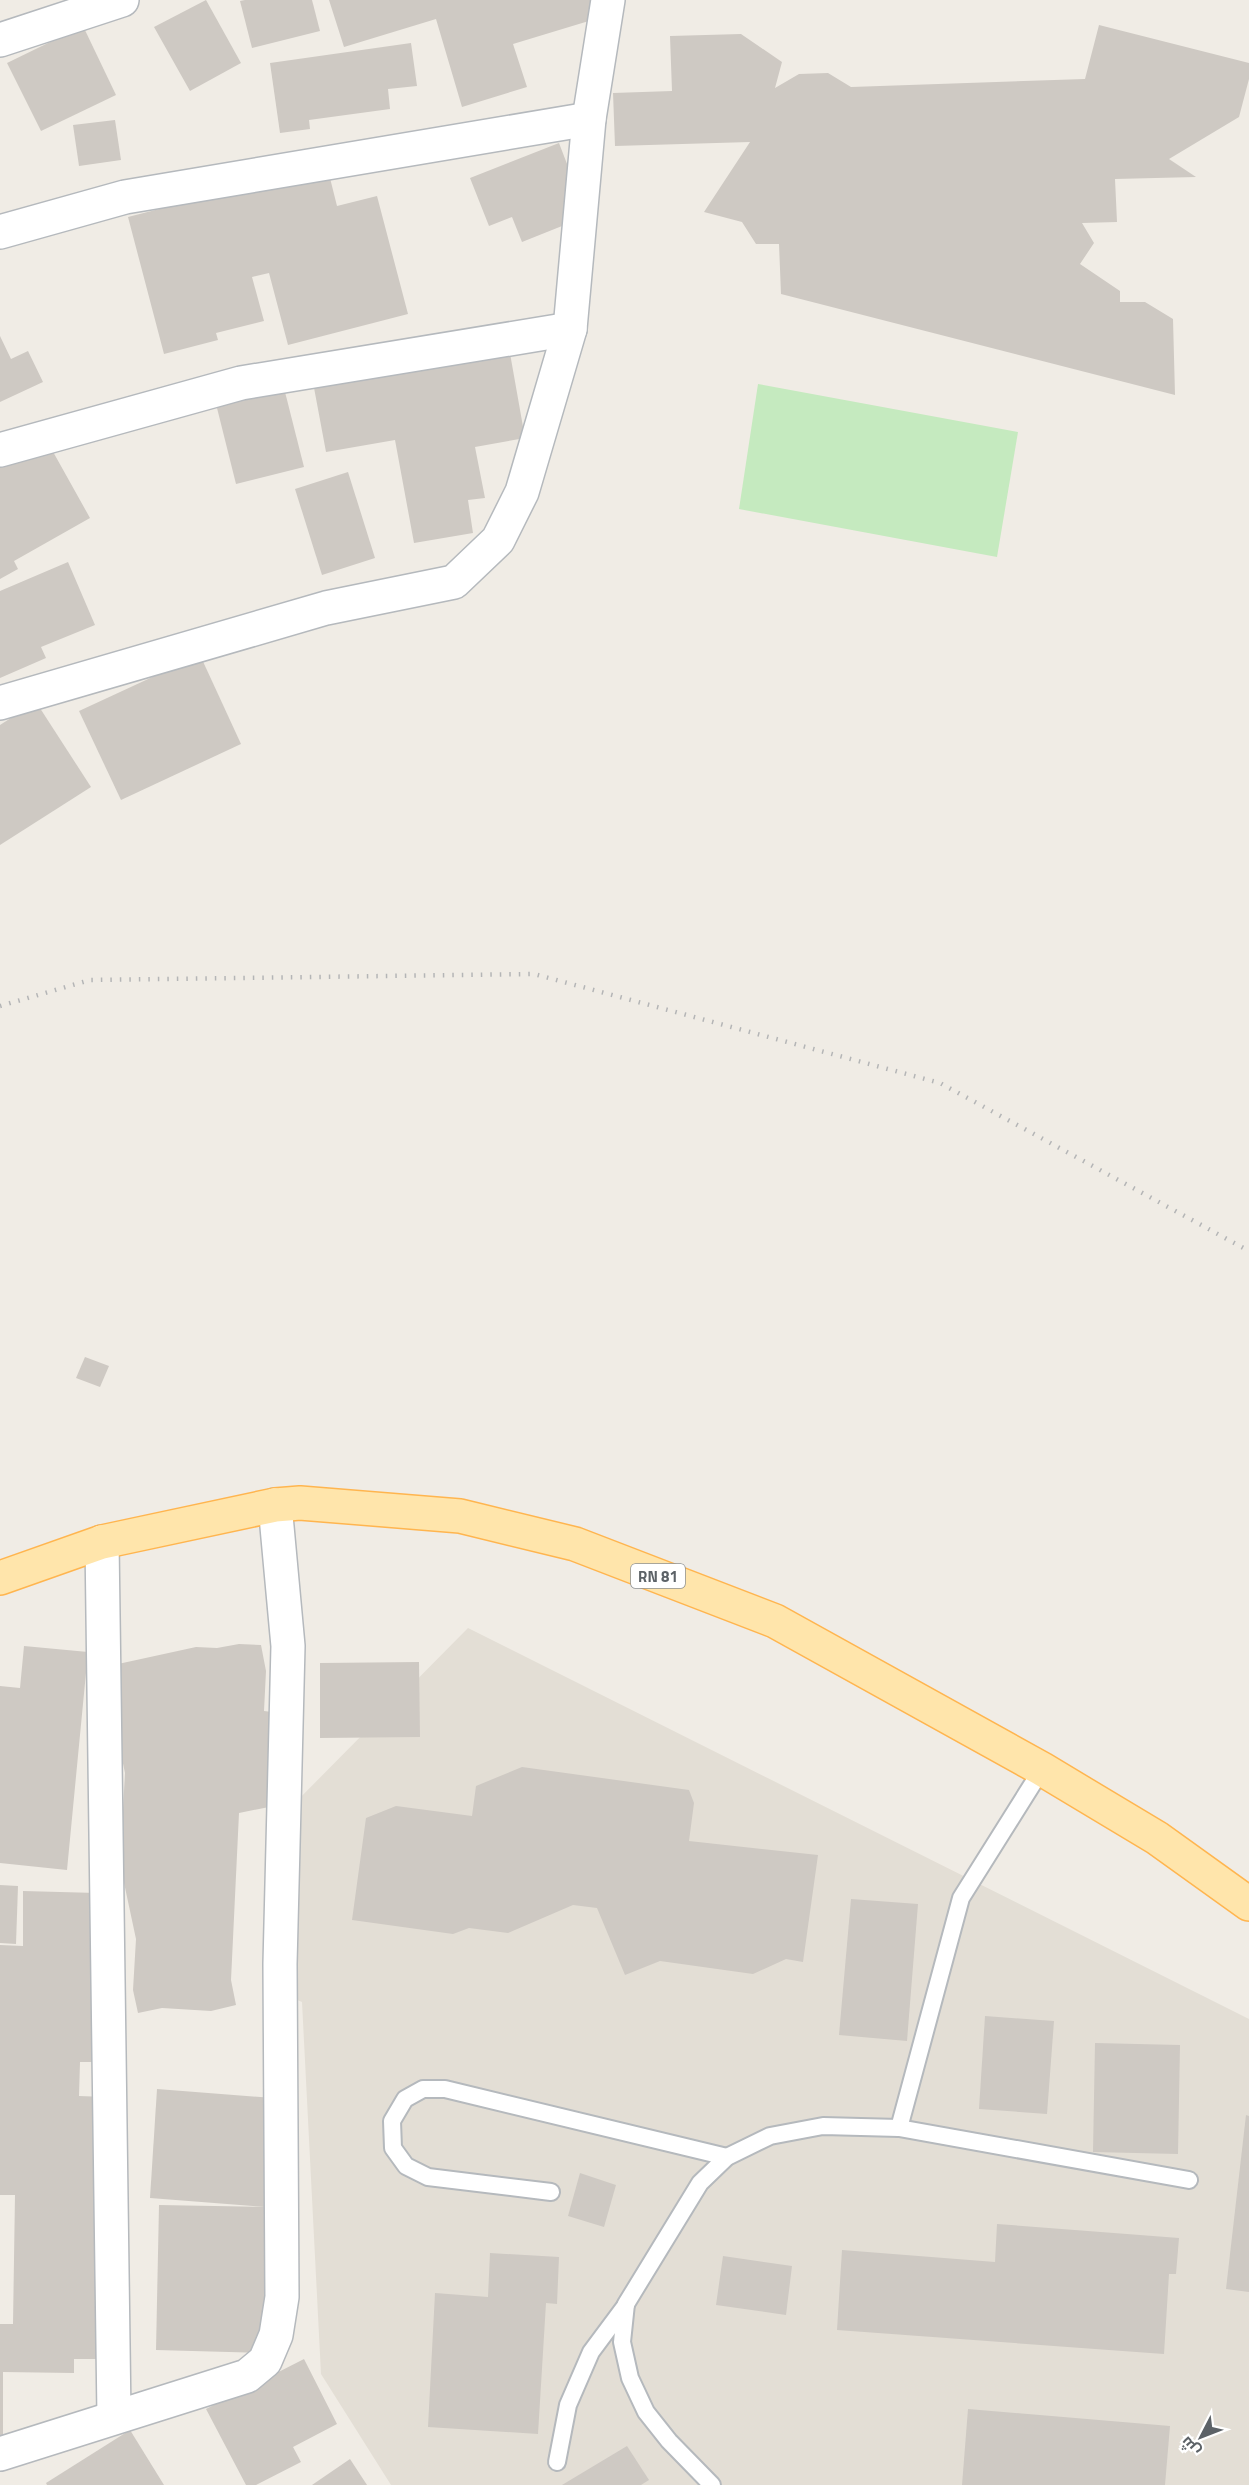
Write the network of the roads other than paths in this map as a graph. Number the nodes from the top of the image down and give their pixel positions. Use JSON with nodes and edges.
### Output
{"nodes":[{"id":1,"x":122,"y":0,"type":"edge"},
{"id":2,"x":608,"y":0,"type":"edge"},
{"id":3,"x":0,"y":40,"type":"edge"},
{"id":4,"x":589,"y":119,"type":"junction"},
{"id":5,"x":0,"y":232,"type":"edge"},
{"id":6,"x":570,"y":329,"type":"junction"},
{"id":7,"x":0,"y":450,"type":"edge"},
{"id":8,"x":0,"y":703,"type":"edge"},
{"id":9,"x":275,"y":1505,"type":"junction"},
{"id":10,"x":102,"y":1542,"type":"junction"},
{"id":11,"x":0,"y":1578,"type":"edge"},
{"id":12,"x":1042,"y":1769,"type":"junction"},
{"id":13,"x":1249,"y":1904,"type":"edge"},
{"id":14,"x":899,"y":2128,"type":"junction"},
{"id":15,"x":727,"y":2157,"type":"junction"},
{"id":16,"x":1189,"y":2180,"type":"dead end"},
{"id":17,"x":551,"y":2192,"type":"dead end"},
{"id":18,"x":626,"y":2304,"type":"junction"},
{"id":19,"x":114,"y":2417,"type":"junction"},
{"id":20,"x":0,"y":2454,"type":"edge"},
{"id":21,"x":557,"y":2462,"type":"dead end"},
{"id":22,"x":712,"y":2485,"type":"edge"}],
"edges":[{"from":1,"to":3,"type":"street"},
{"from":2,"to":4,"type":"street"},
{"from":4,"to":5,"type":"street"},
{"from":4,"to":6,"type":"street"},
{"from":6,"to":7,"type":"street"},
{"from":6,"to":8,"type":"street"},
{"from":9,"to":10,"type":"main road","number":"RN 81"},
{"from":9,"to":12,"type":"main road","number":"RN 81"},
{"from":9,"to":19,"type":"street"},
{"from":10,"to":11,"type":"main road","number":"RN 81"},
{"from":10,"to":19,"type":"street"},
{"from":12,"to":13,"type":"main road","number":"RN 81"},
{"from":12,"to":14,"type":"lane"},
{"from":14,"to":15,"type":"lane"},
{"from":14,"to":16,"type":"lane"},
{"from":15,"to":17,"type":"lane"},
{"from":15,"to":18,"type":"lane"},
{"from":18,"to":21,"type":"lane"},
{"from":18,"to":22,"type":"lane"},
{"from":19,"to":20,"type":"street"}]}
